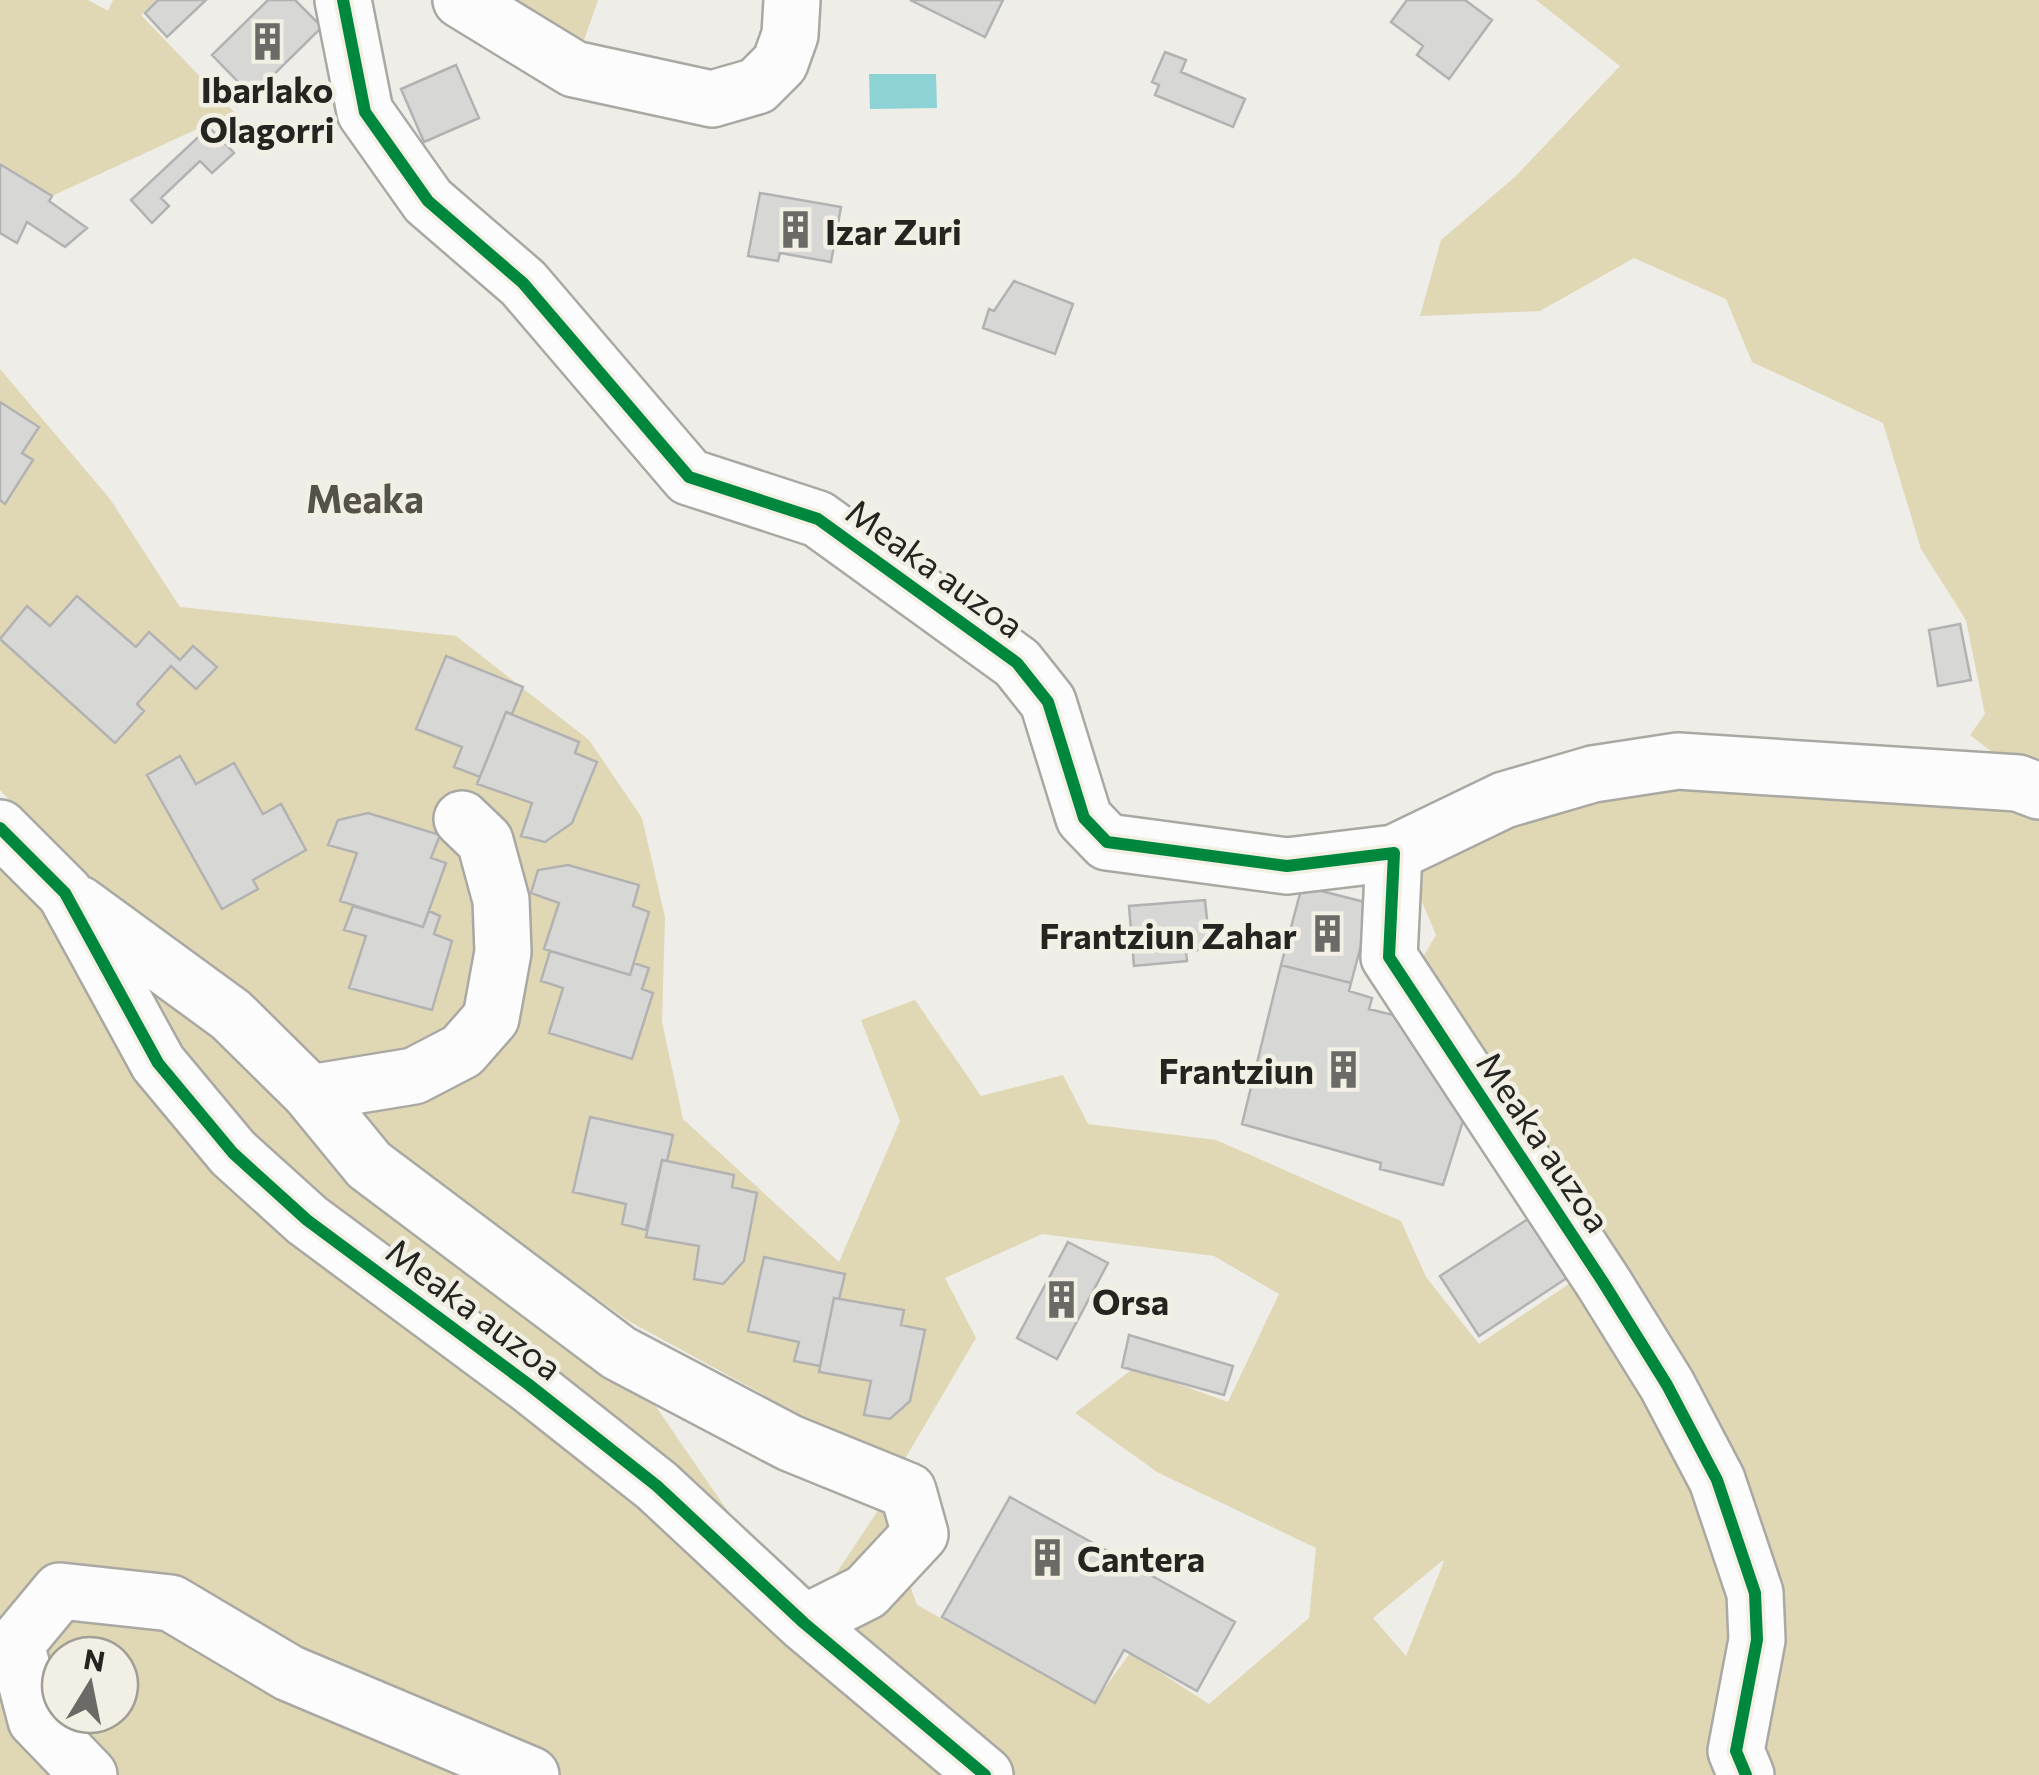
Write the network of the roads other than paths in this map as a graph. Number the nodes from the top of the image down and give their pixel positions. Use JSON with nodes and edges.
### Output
{"nodes":[{"id":1,"x":343,"y":0,"type":"edge"},
{"id":2,"x":462,"y":0,"type":"edge"},
{"id":3,"x":792,"y":0,"type":"edge"},
{"id":4,"x":2039,"y":791,"type":"edge"},
{"id":5,"x":462,"y":819,"type":"dead end"},
{"id":6,"x":0,"y":828,"type":"edge"},
{"id":7,"x":1394,"y":852,"type":"junction"},
{"id":8,"x":65,"y":893,"type":"junction"},
{"id":9,"x":310,"y":1093,"type":"junction"},
{"id":10,"x":804,"y":1623,"type":"junction"},
{"id":11,"x":89,"y":1775,"type":"edge"},
{"id":12,"x":530,"y":1775,"type":"edge"},
{"id":13,"x":985,"y":1775,"type":"edge"},
{"id":14,"x":1746,"y":1775,"type":"edge"}],
"edges":[{"from":1,"to":7,"type":"street","name":"Meaka auzoa"},
{"from":2,"to":3,"type":"street"},
{"from":4,"to":7,"type":"street","name":"Meaka auzoa"},
{"from":5,"to":9,"type":"street"},
{"from":6,"to":8,"type":"street","name":"Meaka auzoa"},
{"from":7,"to":14,"type":"street","name":"Meaka auzoa"},
{"from":8,"to":9,"type":"street","name":"Meaka auzoa"},
{"from":8,"to":10,"type":"street","name":"Meaka auzoa"},
{"from":9,"to":10,"type":"street","name":"Meaka auzoa"},
{"from":10,"to":13,"type":"street","name":"Meaka auzoa"},
{"from":11,"to":12,"type":"street"}]}
